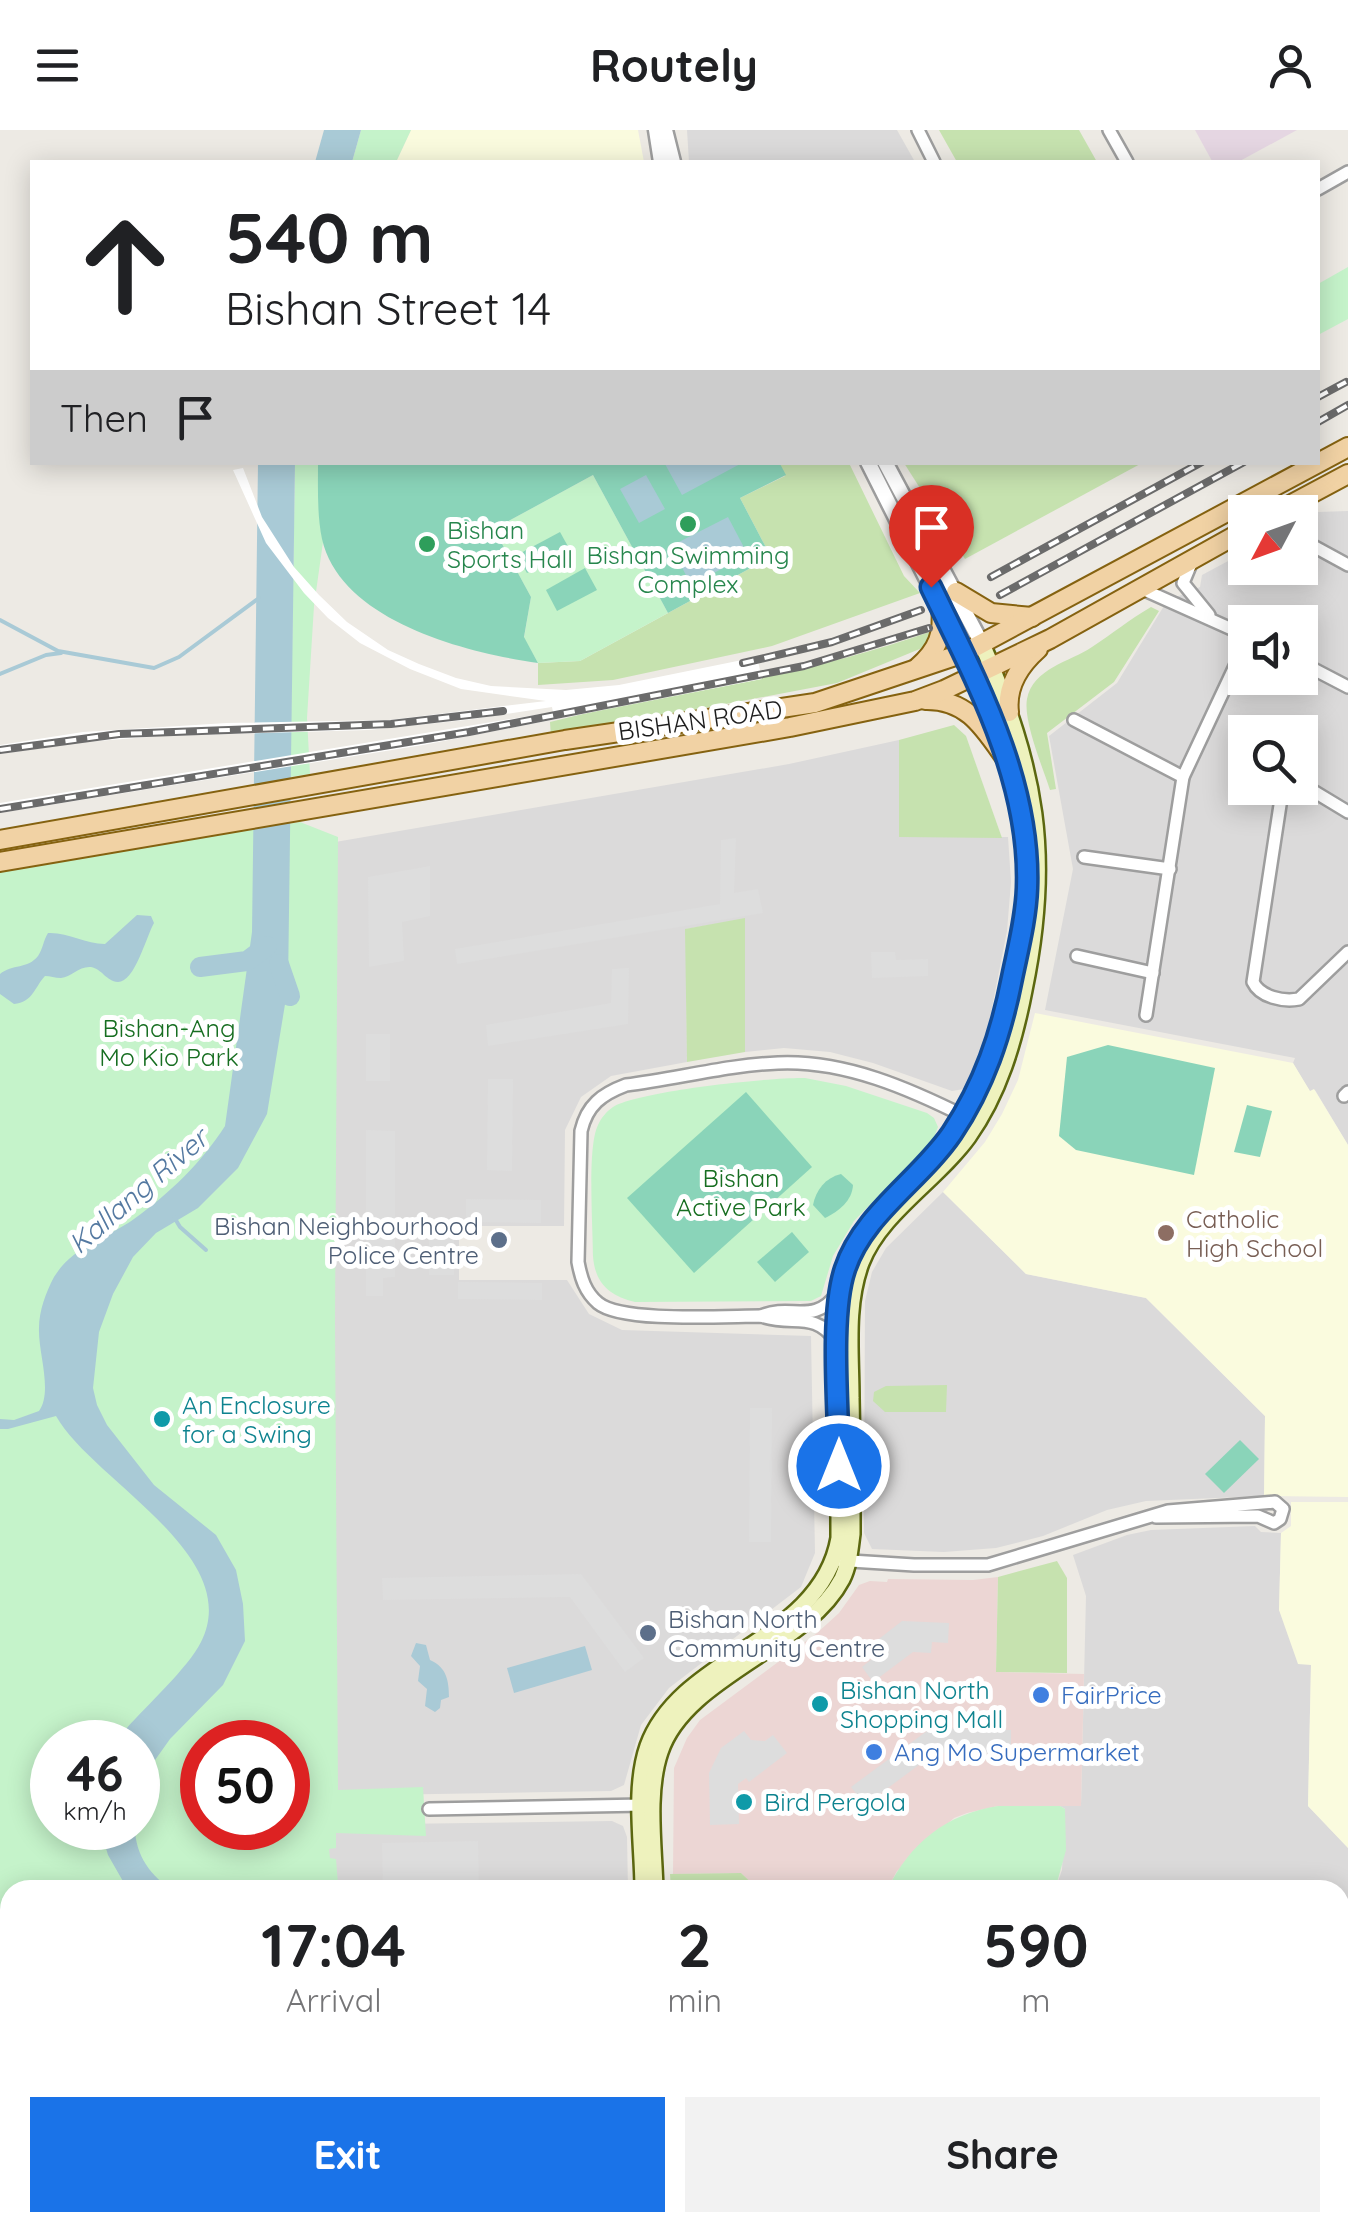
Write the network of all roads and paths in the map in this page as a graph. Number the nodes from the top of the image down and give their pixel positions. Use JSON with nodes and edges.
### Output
{"nodes":[{"id":1,"x":656,"y":130,"type":"edge"},
{"id":2,"x":665,"y":130,"type":"edge"},
{"id":3,"x":918,"y":130,"type":"edge"},
{"id":4,"x":1109,"y":130,"type":"edge"},
{"id":5,"x":660,"y":160,"type":"edge"},
{"id":6,"x":672,"y":160,"type":"edge"},
{"id":7,"x":933,"y":160,"type":"edge"},
{"id":8,"x":1126,"y":160,"type":"edge"},
{"id":9,"x":1348,"y":176,"type":"edge"},
{"id":10,"x":1320,"y":191,"type":"edge"},
{"id":11,"x":1348,"y":447,"type":"edge"},
{"id":12,"x":1320,"y":462,"type":"edge"},
{"id":13,"x":870,"y":465,"type":"edge"},
{"id":14,"x":887,"y":465,"type":"edge"},
{"id":15,"x":1315,"y":465,"type":"edge"},
{"id":16,"x":1348,"y":474,"type":"edge"},
{"id":17,"x":1309,"y":495,"type":"edge"},
{"id":18,"x":1228,"y":539,"type":"edge"},
{"id":19,"x":1318,"y":549,"type":"edge"},
{"id":20,"x":1193,"y":559,"type":"junction"},
{"id":21,"x":1348,"y":565,"type":"edge"},
{"id":22,"x":1140,"y":588,"type":"junction"},
{"id":23,"x":956,"y":592,"type":"junction"},
{"id":24,"x":941,"y":608,"type":"junction"},
{"id":25,"x":1032,"y":617,"type":"junction"},
{"id":26,"x":1212,"y":618,"type":"junction"},
{"id":27,"x":1228,"y":626,"type":"edge"},
{"id":28,"x":1050,"y":639,"type":"junction"},
{"id":29,"x":973,"y":649,"type":"junction"},
{"id":30,"x":991,"y":666,"type":"junction"},
{"id":31,"x":1318,"y":671,"type":"edge"},
{"id":32,"x":909,"y":673,"type":"junction"},
{"id":33,"x":974,"y":675,"type":"junction"},
{"id":34,"x":1228,"y":682,"type":"edge"},
{"id":35,"x":1348,"y":687,"type":"edge"},
{"id":36,"x":914,"y":701,"type":"junction"},
{"id":37,"x":1009,"y":712,"type":"junction"},
{"id":38,"x":1074,"y":720,"type":"dead end"},
{"id":39,"x":1008,"y":762,"type":"junction"},
{"id":40,"x":1184,"y":777,"type":"junction"},
{"id":41,"x":1318,"y":794,"type":"edge"},
{"id":42,"x":1280,"y":805,"type":"edge"},
{"id":43,"x":1348,"y":812,"type":"edge"},
{"id":44,"x":0,"y":840,"type":"edge"},
{"id":45,"x":1084,"y":857,"type":"dead end"},
{"id":46,"x":0,"y":862,"type":"edge"},
{"id":47,"x":1170,"y":869,"type":"junction"},
{"id":48,"x":1348,"y":952,"type":"edge"},
{"id":49,"x":1076,"y":956,"type":"dead end"},
{"id":50,"x":1153,"y":973,"type":"junction"},
{"id":51,"x":1146,"y":1015,"type":"dead end"},
{"id":52,"x":970,"y":1118,"type":"junction"},
{"id":53,"x":839,"y":1291,"type":"junction"},
{"id":54,"x":761,"y":1316,"type":"junction"},
{"id":55,"x":838,"y":1343,"type":"junction"},
{"id":56,"x":1156,"y":1517,"type":"junction"},
{"id":57,"x":842,"y":1560,"type":"junction"},
{"id":58,"x":648,"y":1805,"type":"junction"},
{"id":59,"x":429,"y":1810,"type":"dead end"},
{"id":60,"x":644,"y":1880,"type":"edge"},
{"id":61,"x":654,"y":1880,"type":"edge"}],
"edges":[{"from":1,"to":5,"type":"street"},
{"from":2,"to":6,"type":"street"},
{"from":3,"to":7,"type":"street"},
{"from":4,"to":8,"type":"street"},
{"from":9,"to":10,"type":"street"},
{"from":11,"to":12,"type":"main road","name":"BISHAN ROAD"},
{"from":13,"to":24,"type":"street"},
{"from":14,"to":23,"type":"street"},
{"from":15,"to":25,"type":"main road","name":"BISHAN ROAD"},
{"from":16,"to":17,"type":"main road"},
{"from":18,"to":20,"type":"main road","name":"BISHAN ROAD"},
{"from":19,"to":21,"type":"street"},
{"from":20,"to":22,"type":"main road","name":"BISHAN ROAD"},
{"from":20,"to":26,"type":"street"},
{"from":22,"to":26,"type":"street"},
{"from":22,"to":28,"type":"main road","name":"BISHAN ROAD"},
{"from":23,"to":25,"type":"main road"},
{"from":23,"to":29,"type":"street"},
{"from":24,"to":29,"type":"street"},
{"from":24,"to":32,"type":"main road"},
{"from":25,"to":29,"type":"main road","name":"BISHAN ROAD"},
{"from":26,"to":27,"type":"street"},
{"from":28,"to":30,"type":"main road","name":"BISHAN ROAD"},
{"from":28,"to":37,"type":"main road"},
{"from":29,"to":30,"type":"main road"},
{"from":29,"to":32,"type":"main road","name":"BISHAN ROAD"},
{"from":29,"to":33,"type":"main road"},
{"from":30,"to":33,"type":"main road","name":"BISHAN ROAD"},
{"from":30,"to":37,"type":"main road"},
{"from":31,"to":35,"type":"street"},
{"from":32,"to":44,"type":"main road","name":"BISHAN ROAD"},
{"from":33,"to":36,"type":"main road","name":"BISHAN ROAD"},
{"from":33,"to":39,"type":"main road"},
{"from":34,"to":40,"type":"street"},
{"from":36,"to":39,"type":"main road"},
{"from":36,"to":46,"type":"main road","name":"BISHAN ROAD"},
{"from":37,"to":52,"type":"main road"},
{"from":38,"to":40,"type":"street"},
{"from":39,"to":52,"type":"main road"},
{"from":40,"to":47,"type":"street"},
{"from":41,"to":43,"type":"street"},
{"from":42,"to":48,"type":"street"},
{"from":45,"to":47,"type":"street"},
{"from":47,"to":50,"type":"street"},
{"from":49,"to":50,"type":"street"},
{"from":50,"to":51,"type":"street"},
{"from":52,"to":53,"type":"main road"},
{"from":52,"to":54,"type":"street"},
{"from":52,"to":57,"type":"main road"},
{"from":53,"to":54,"type":"street"},
{"from":53,"to":55,"type":"main road"},
{"from":54,"to":55,"type":"street"},
{"from":55,"to":57,"type":"main road"},
{"from":56,"to":56,"type":"street"},
{"from":56,"to":57,"type":"street"},
{"from":57,"to":58,"type":"main road"},
{"from":58,"to":59,"type":"street"},
{"from":58,"to":60,"type":"main road"},
{"from":58,"to":61,"type":"main road"}]}
